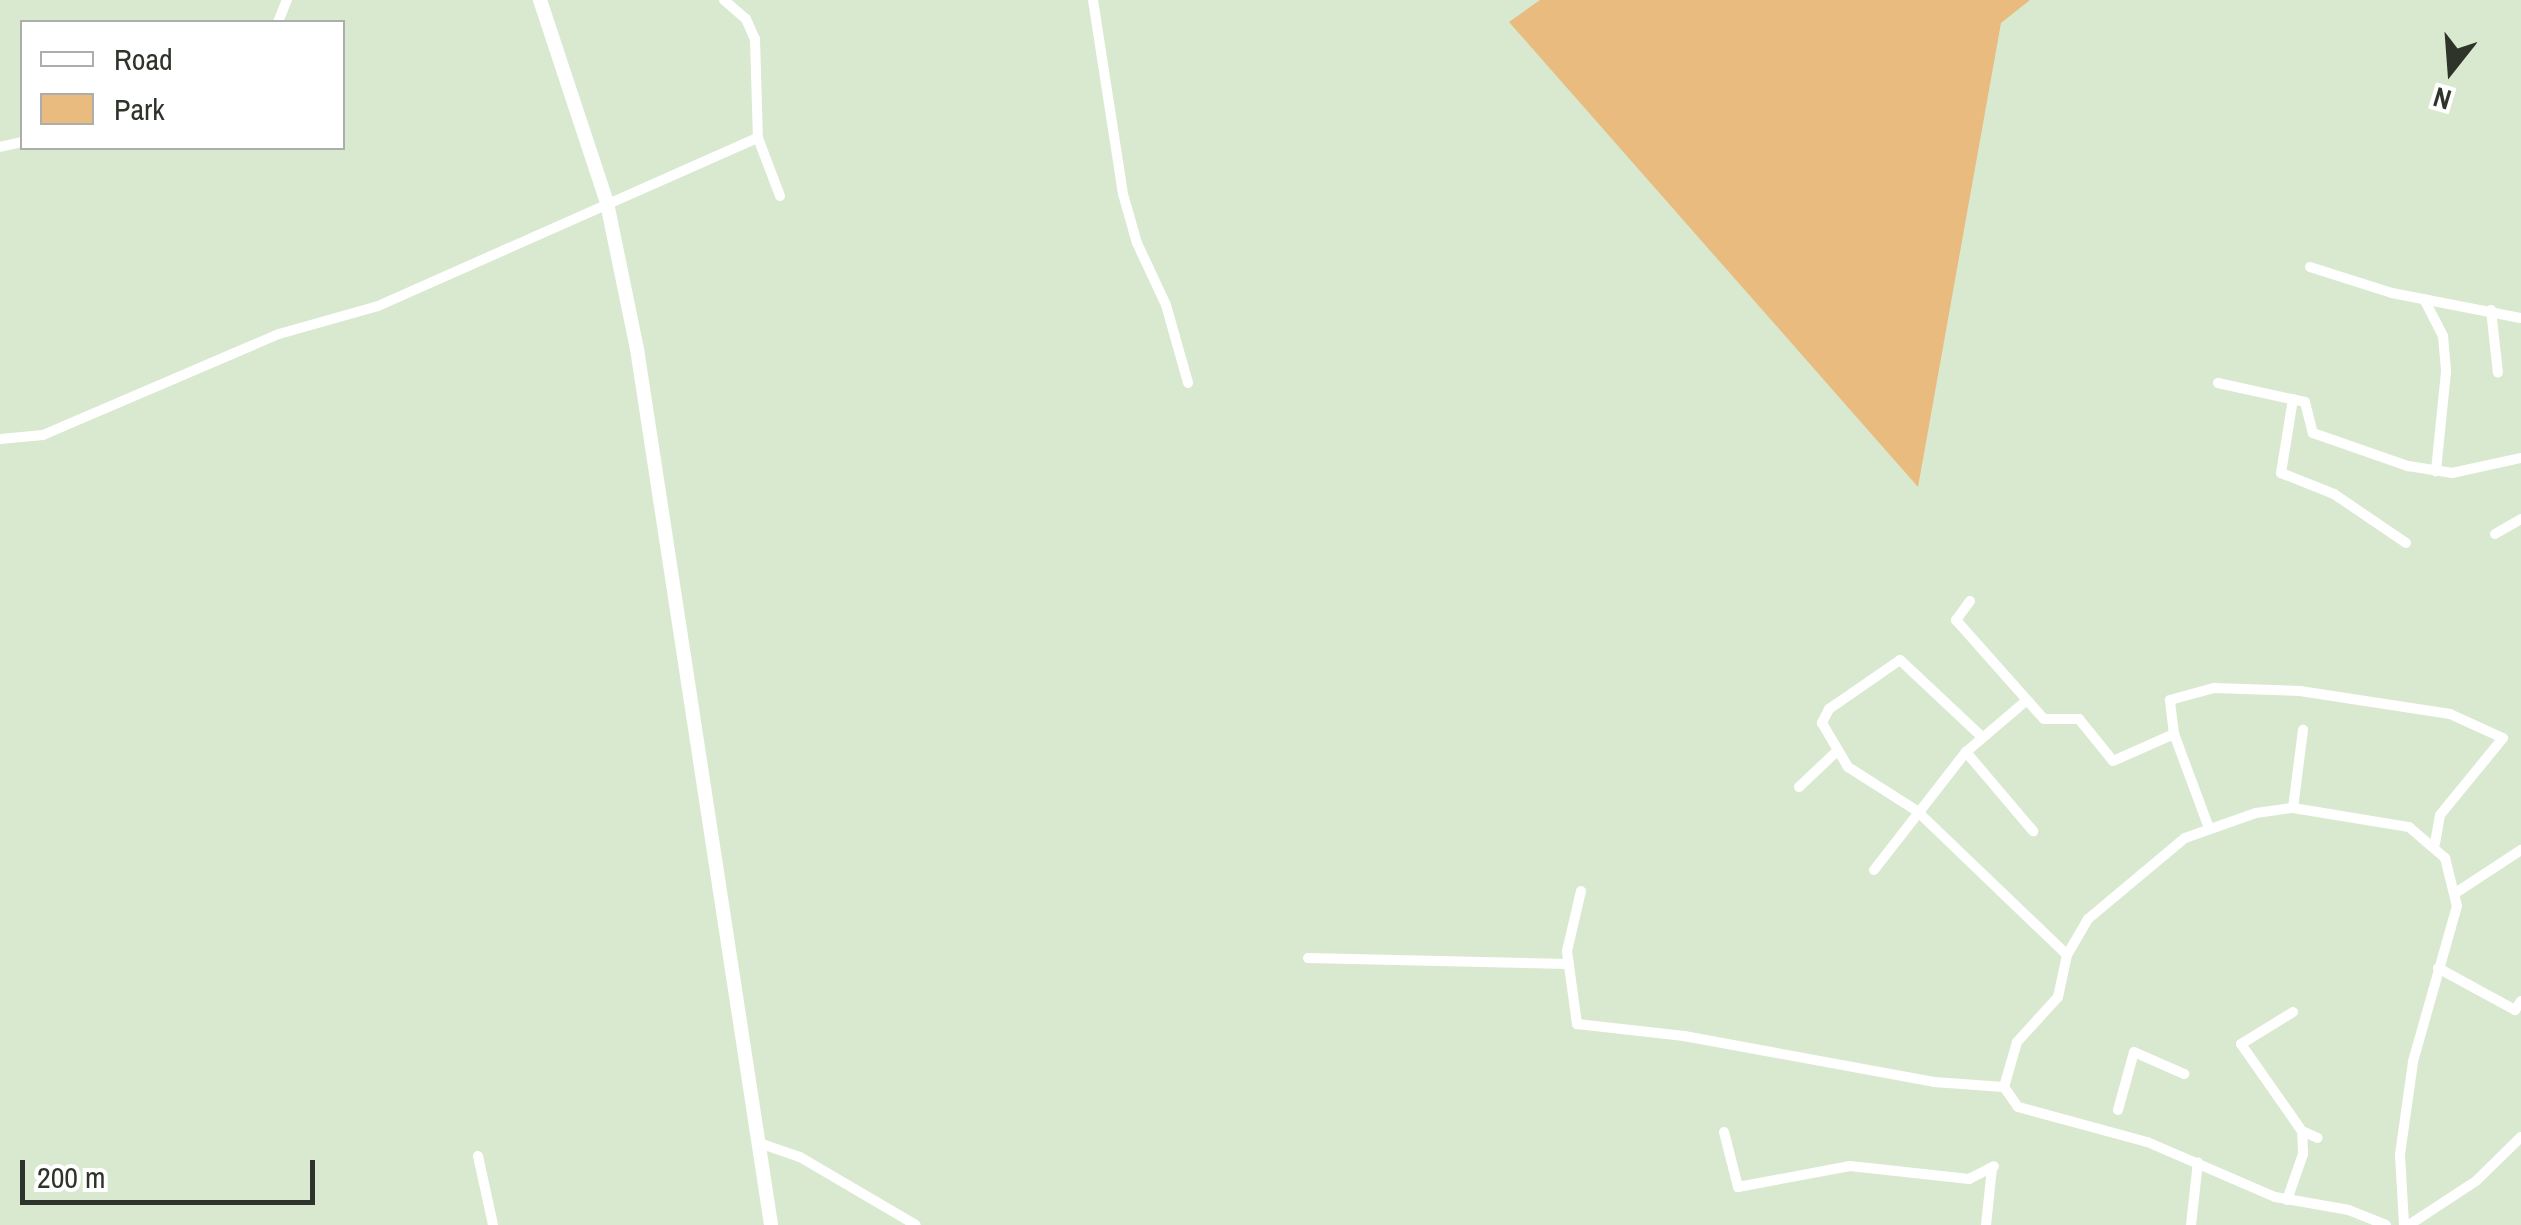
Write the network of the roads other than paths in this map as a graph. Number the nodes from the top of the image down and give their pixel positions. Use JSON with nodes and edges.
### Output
{"nodes":[{"id":1,"x":540,"y":0,"type":"edge"},
{"id":2,"x":724,"y":0,"type":"edge"},
{"id":3,"x":1094,"y":0,"type":"edge"},
{"id":4,"x":758,"y":138,"type":"junction"},
{"id":5,"x":780,"y":196,"type":"dead end"},
{"id":6,"x":607,"y":203,"type":"junction"},
{"id":7,"x":2310,"y":268,"type":"dead end"},
{"id":8,"x":2424,"y":299,"type":"junction"},
{"id":9,"x":2491,"y":310,"type":"junction"},
{"id":10,"x":2521,"y":318,"type":"edge"},
{"id":11,"x":2498,"y":373,"type":"dead end"},
{"id":12,"x":1188,"y":382,"type":"dead end"},
{"id":13,"x":2218,"y":384,"type":"dead end"},
{"id":14,"x":2294,"y":399,"type":"junction"},
{"id":15,"x":0,"y":439,"type":"edge"},
{"id":16,"x":2521,"y":458,"type":"edge"},
{"id":17,"x":2436,"y":470,"type":"junction"},
{"id":18,"x":2521,"y":519,"type":"edge"},
{"id":19,"x":2494,"y":534,"type":"dead end"},
{"id":20,"x":2406,"y":543,"type":"dead end"},
{"id":21,"x":1970,"y":602,"type":"dead end"},
{"id":22,"x":2026,"y":701,"type":"junction"},
{"id":23,"x":2303,"y":730,"type":"dead end"},
{"id":24,"x":2174,"y":734,"type":"junction"},
{"id":25,"x":1982,"y":736,"type":"junction"},
{"id":26,"x":1835,"y":752,"type":"junction"},
{"id":27,"x":1966,"y":752,"type":"junction"},
{"id":28,"x":1799,"y":787,"type":"dead end"},
{"id":29,"x":2293,"y":808,"type":"junction"},
{"id":30,"x":1917,"y":811,"type":"junction"},
{"id":31,"x":2210,"y":828,"type":"junction"},
{"id":32,"x":2033,"y":831,"type":"dead end"},
{"id":33,"x":2436,"y":846,"type":"junction"},
{"id":34,"x":2521,"y":850,"type":"edge"},
{"id":35,"x":1874,"y":870,"type":"dead end"},
{"id":36,"x":1581,"y":891,"type":"dead end"},
{"id":37,"x":2458,"y":892,"type":"junction"},
{"id":38,"x":2068,"y":955,"type":"junction"},
{"id":39,"x":1308,"y":958,"type":"dead end"},
{"id":40,"x":1569,"y":964,"type":"junction"},
{"id":41,"x":2438,"y":968,"type":"junction"},
{"id":42,"x":2521,"y":1001,"type":"edge"},
{"id":43,"x":2294,"y":1012,"type":"dead end"},
{"id":44,"x":2184,"y":1074,"type":"dead end"},
{"id":45,"x":2004,"y":1088,"type":"junction"},
{"id":46,"x":2118,"y":1110,"type":"dead end"},
{"id":47,"x":2302,"y":1131,"type":"junction"},
{"id":48,"x":1724,"y":1132,"type":"dead end"},
{"id":49,"x":2521,"y":1136,"type":"edge"},
{"id":50,"x":2318,"y":1138,"type":"dead end"},
{"id":51,"x":759,"y":1143,"type":"junction"},
{"id":52,"x":478,"y":1156,"type":"dead end"},
{"id":53,"x":2198,"y":1162,"type":"junction"},
{"id":54,"x":2287,"y":1200,"type":"junction"},
{"id":55,"x":492,"y":1225,"type":"edge"},
{"id":56,"x":771,"y":1225,"type":"edge"},
{"id":57,"x":916,"y":1225,"type":"edge"},
{"id":58,"x":1986,"y":1225,"type":"edge"},
{"id":59,"x":2191,"y":1225,"type":"edge"},
{"id":60,"x":2386,"y":1225,"type":"edge"},
{"id":61,"x":2407,"y":1225,"type":"edge"}],
"edges":[{"from":1,"to":6,"type":"street"},
{"from":2,"to":4,"type":"street"},
{"from":3,"to":12,"type":"street"},
{"from":4,"to":5,"type":"street"},
{"from":4,"to":6,"type":"street"},
{"from":6,"to":15,"type":"street"},
{"from":6,"to":51,"type":"street"},
{"from":7,"to":8,"type":"street"},
{"from":8,"to":9,"type":"street"},
{"from":8,"to":17,"type":"street"},
{"from":9,"to":10,"type":"street"},
{"from":9,"to":11,"type":"street"},
{"from":13,"to":14,"type":"street"},
{"from":14,"to":17,"type":"street"},
{"from":14,"to":20,"type":"street"},
{"from":16,"to":17,"type":"street"},
{"from":18,"to":19,"type":"street"},
{"from":21,"to":22,"type":"street"},
{"from":22,"to":24,"type":"street"},
{"from":22,"to":25,"type":"street"},
{"from":23,"to":29,"type":"street"},
{"from":24,"to":31,"type":"street"},
{"from":24,"to":33,"type":"street"},
{"from":25,"to":26,"type":"street"},
{"from":25,"to":27,"type":"street"},
{"from":26,"to":28,"type":"street"},
{"from":26,"to":30,"type":"street"},
{"from":27,"to":30,"type":"street"},
{"from":27,"to":32,"type":"street"},
{"from":29,"to":31,"type":"street"},
{"from":29,"to":33,"type":"street"},
{"from":30,"to":35,"type":"street"},
{"from":30,"to":38,"type":"street"},
{"from":31,"to":38,"type":"street"},
{"from":33,"to":37,"type":"street"},
{"from":34,"to":37,"type":"street"},
{"from":36,"to":40,"type":"street"},
{"from":37,"to":41,"type":"street"},
{"from":38,"to":45,"type":"street"},
{"from":39,"to":40,"type":"street"},
{"from":40,"to":45,"type":"street"},
{"from":41,"to":42,"type":"street"},
{"from":41,"to":61,"type":"street"},
{"from":43,"to":47,"type":"street"},
{"from":44,"to":46,"type":"street"},
{"from":45,"to":53,"type":"street"},
{"from":47,"to":50,"type":"street"},
{"from":47,"to":54,"type":"street"},
{"from":48,"to":58,"type":"street"},
{"from":49,"to":61,"type":"street"},
{"from":51,"to":56,"type":"street"},
{"from":51,"to":57,"type":"street"},
{"from":52,"to":55,"type":"street"},
{"from":53,"to":54,"type":"street"},
{"from":53,"to":59,"type":"street"},
{"from":54,"to":60,"type":"street"}]}
